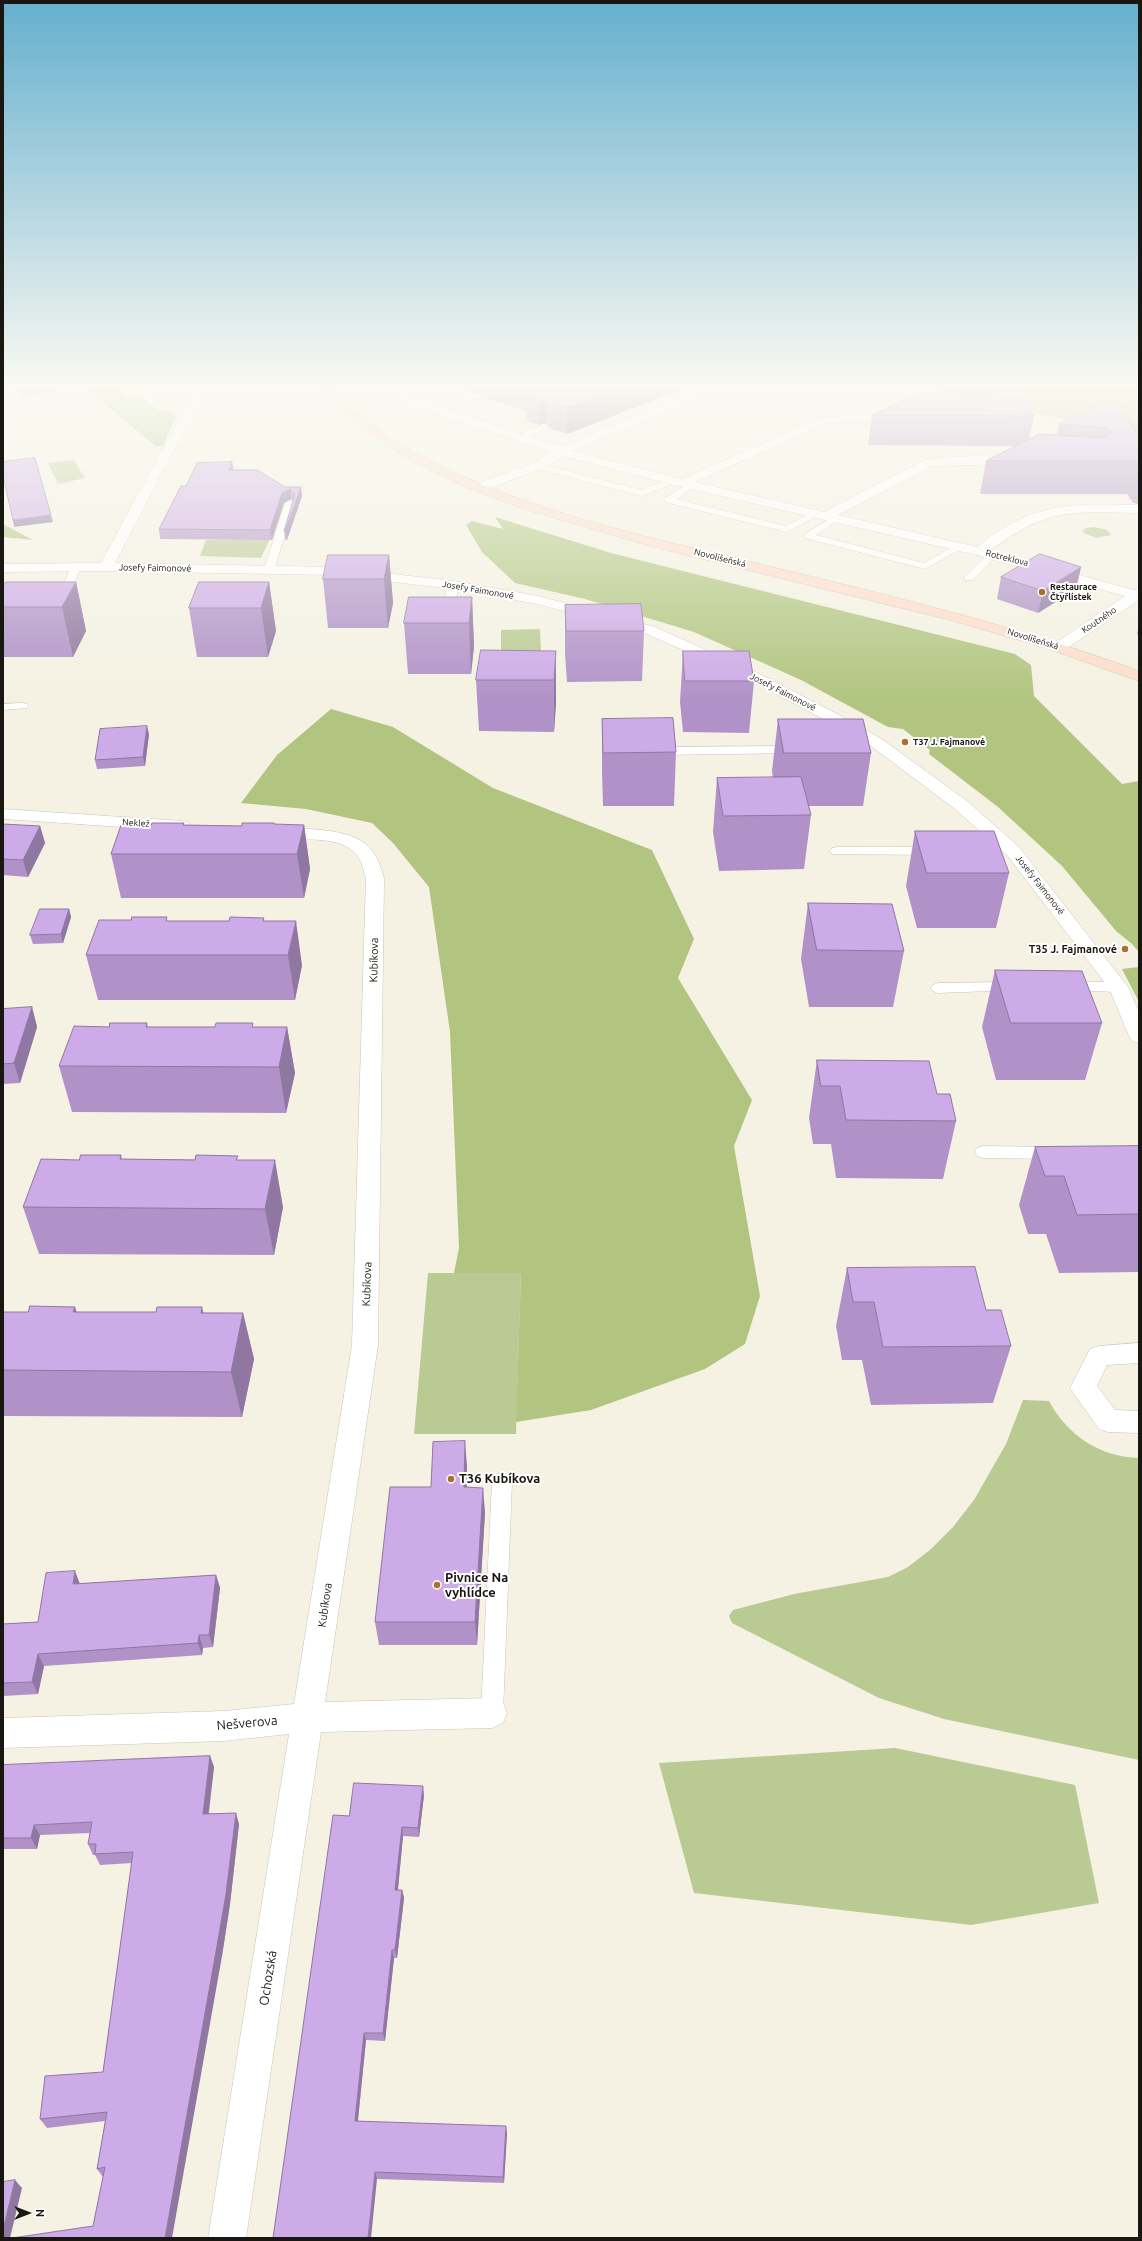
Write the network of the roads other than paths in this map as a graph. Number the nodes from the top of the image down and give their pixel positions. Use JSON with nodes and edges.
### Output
{"nodes":[{"id":1,"x":146,"y":493,"type":"edge"},
{"id":2,"x":493,"y":493,"type":"edge"},
{"id":3,"x":675,"y":493,"type":"edge"},
{"id":4,"x":724,"y":493,"type":"edge"},
{"id":5,"x":871,"y":493,"type":"edge"},
{"id":6,"x":290,"y":503,"type":"dead end"},
{"id":7,"x":1139,"y":509,"type":"edge"},
{"id":8,"x":825,"y":516,"type":"junction"},
{"id":9,"x":959,"y":547,"type":"junction"},
{"id":10,"x":986,"y":553,"type":"junction"},
{"id":11,"x":76,"y":567,"type":"junction"},
{"id":12,"x":106,"y":567,"type":"junction"},
{"id":13,"x":3,"y":568,"type":"edge"},
{"id":14,"x":269,"y":570,"type":"junction"},
{"id":15,"x":969,"y":578,"type":"dead end"},
{"id":16,"x":454,"y":585,"type":"junction"},
{"id":17,"x":1138,"y":595,"type":"edge"},
{"id":18,"x":58,"y":609,"type":"edge"},
{"id":19,"x":446,"y":623,"type":"edge"},
{"id":20,"x":1059,"y":647,"type":"junction"},
{"id":21,"x":1139,"y":676,"type":"edge"},
{"id":22,"x":23,"y":706,"type":"dead end"},
{"id":23,"x":3,"y":707,"type":"edge"},
{"id":24,"x":644,"y":748,"type":"edge"},
{"id":25,"x":808,"y":750,"type":"edge"},
{"id":26,"x":3,"y":814,"type":"edge"},
{"id":27,"x":202,"y":828,"type":"edge"},
{"id":28,"x":257,"y":831,"type":"edge"},
{"id":29,"x":837,"y":851,"type":"dead end"},
{"id":30,"x":946,"y":851,"type":"edge"},
{"id":31,"x":993,"y":851,"type":"edge"},
{"id":32,"x":1013,"y":851,"type":"junction"},
{"id":33,"x":1025,"y":987,"type":"edge"},
{"id":34,"x":1057,"y":987,"type":"edge"},
{"id":35,"x":1118,"y":987,"type":"junction"},
{"id":36,"x":938,"y":988,"type":"dead end"},
{"id":37,"x":1139,"y":1036,"type":"edge"},
{"id":38,"x":983,"y":1152,"type":"dead end"},
{"id":39,"x":1069,"y":1153,"type":"edge"},
{"id":40,"x":1139,"y":1353,"type":"edge"},
{"id":41,"x":1139,"y":1422,"type":"edge"},
{"id":42,"x":502,"y":1481,"type":"dead end"},
{"id":43,"x":492,"y":1713,"type":"joint"},
{"id":44,"x":308,"y":1717,"type":"junction"},
{"id":45,"x":3,"y":1733,"type":"edge"},
{"id":46,"x":227,"y":2238,"type":"edge"}],
"edges":[{"from":1,"to":12,"type":"street","name":"Josefy Faimonové"},
{"from":2,"to":20,"type":"street","name":"Novolíšeňská"},
{"from":3,"to":8,"type":"lane"},
{"from":4,"to":8,"type":"street","name":"Rotreklova"},
{"from":5,"to":8,"type":"street"},
{"from":6,"to":14,"type":"lane"},
{"from":7,"to":10,"type":"street"},
{"from":8,"to":9,"type":"street","name":"Rotreklova"},
{"from":8,"to":9,"type":"lane"},
{"from":9,"to":10,"type":"street","name":"Rotreklova"},
{"from":10,"to":15,"type":"lane"},
{"from":10,"to":17,"type":"street","name":"Rotreklova"},
{"from":11,"to":12,"type":"street","name":"Josefy Faimonové"},
{"from":11,"to":13,"type":"street","name":"Josefy Faimonové"},
{"from":11,"to":18,"type":"lane"},
{"from":12,"to":14,"type":"street","name":"Josefy Faimonové"},
{"from":14,"to":16,"type":"street","name":"Josefy Faimonové"},
{"from":16,"to":19,"type":"lane"},
{"from":16,"to":32,"type":"street","name":"Josefy Faimonové"},
{"from":17,"to":20,"type":"street","name":"Koutného"},
{"from":20,"to":21,"type":"street","name":"Novolíšeňská"},
{"from":22,"to":23,"type":"lane"},
{"from":24,"to":25,"type":"lane"},
{"from":26,"to":27,"type":"street","name":"Neklež"},
{"from":28,"to":44,"type":"street","name":"Kubíkova"},
{"from":29,"to":30,"type":"lane"},
{"from":31,"to":32,"type":"lane"},
{"from":32,"to":35,"type":"street","name":"Josefy Faimonové"},
{"from":33,"to":36,"type":"lane"},
{"from":34,"to":35,"type":"lane"},
{"from":35,"to":37,"type":"street","name":"Josefy Faimonové"},
{"from":38,"to":39,"type":"lane"},
{"from":40,"to":41,"type":"street"},
{"from":42,"to":43,"type":"lane"},
{"from":43,"to":44,"type":"street","name":"Nešverova"},
{"from":44,"to":45,"type":"street","name":"Nešverova"},
{"from":44,"to":46,"type":"street","name":"Ochozská"}]}
